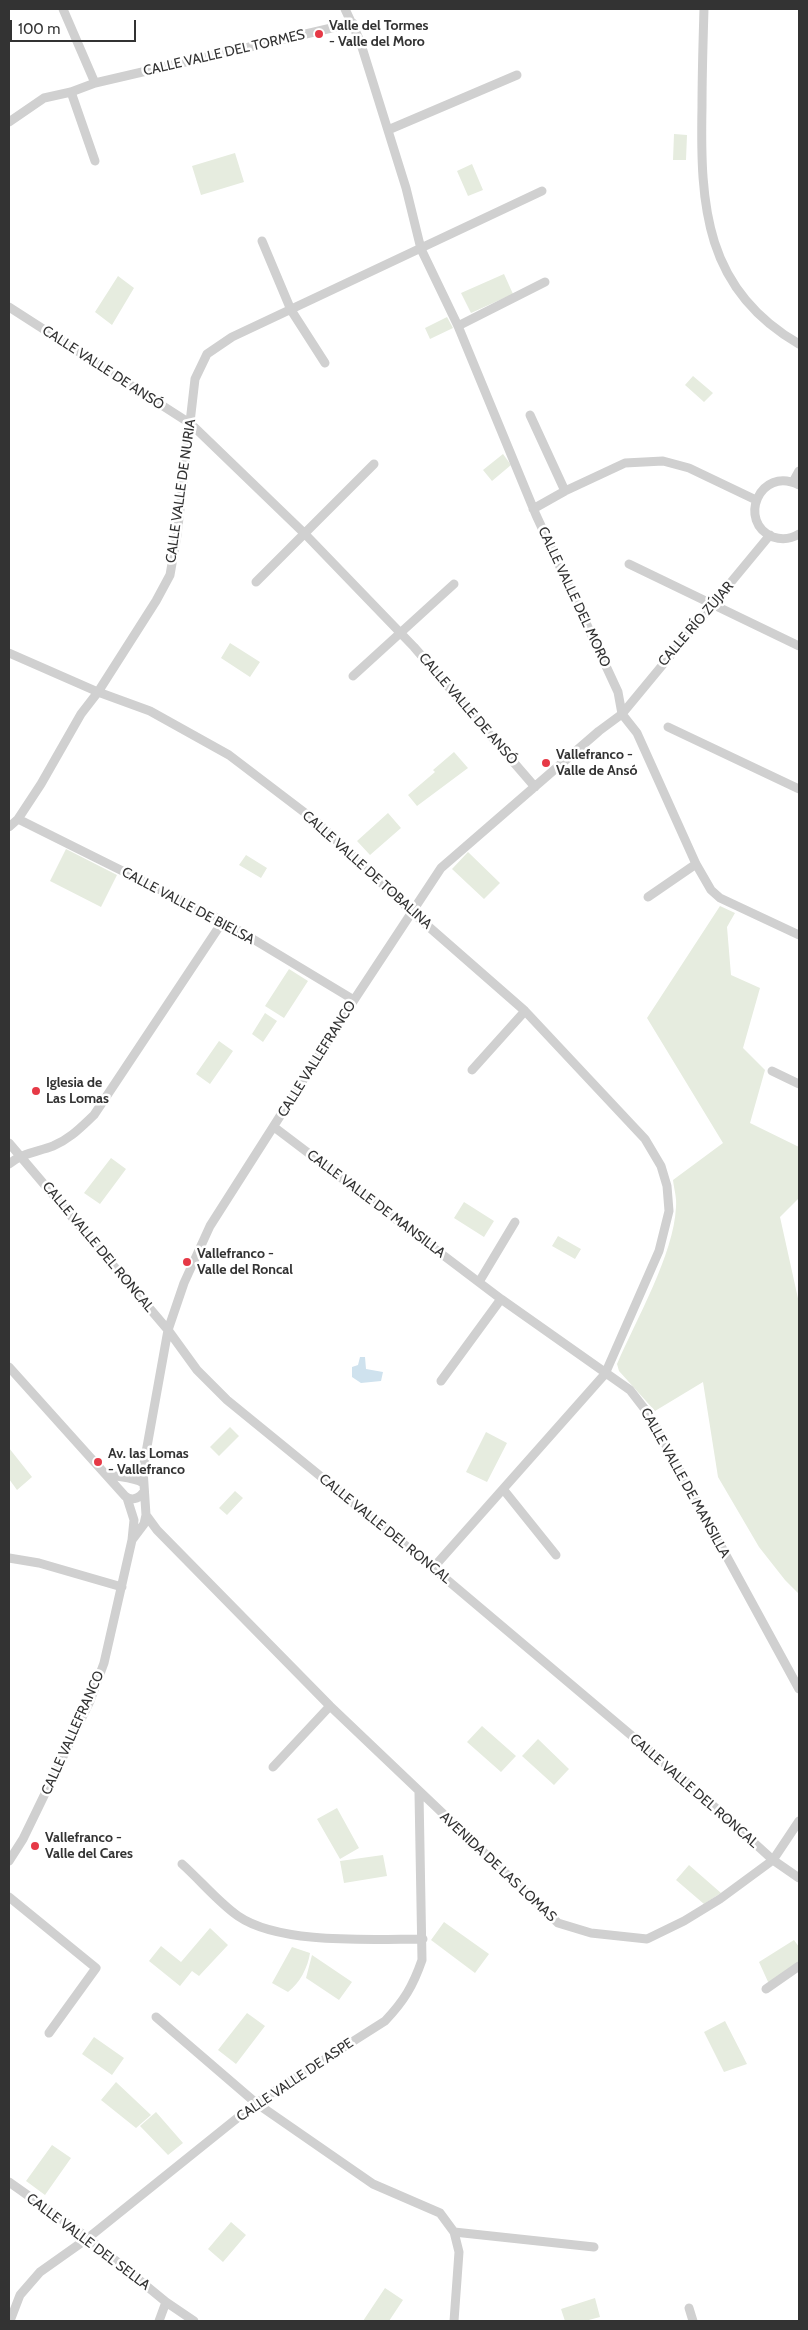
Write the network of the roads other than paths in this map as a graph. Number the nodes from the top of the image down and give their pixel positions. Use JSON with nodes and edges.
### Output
{"nodes":[{"id":1,"x":63,"y":9,"type":"edge"},
{"id":2,"x":345,"y":9,"type":"edge"},
{"id":3,"x":704,"y":9,"type":"edge"},
{"id":4,"x":353,"y":23,"type":"junction"},
{"id":5,"x":517,"y":75,"type":"dead end"},
{"id":6,"x":95,"y":83,"type":"junction"},
{"id":7,"x":72,"y":92,"type":"junction"},
{"id":8,"x":9,"y":122,"type":"edge"},
{"id":9,"x":388,"y":130,"type":"junction"},
{"id":10,"x":95,"y":161,"type":"dead end"},
{"id":11,"x":542,"y":191,"type":"dead end"},
{"id":12,"x":262,"y":241,"type":"dead end"},
{"id":13,"x":421,"y":249,"type":"junction"},
{"id":14,"x":545,"y":282,"type":"dead end"},
{"id":15,"x":9,"y":307,"type":"edge"},
{"id":16,"x":291,"y":310,"type":"junction"},
{"id":17,"x":458,"y":326,"type":"junction"},
{"id":18,"x":799,"y":344,"type":"edge"},
{"id":19,"x":325,"y":363,"type":"dead end"},
{"id":20,"x":530,"y":415,"type":"dead end"},
{"id":21,"x":190,"y":424,"type":"junction"},
{"id":22,"x":374,"y":464,"type":"dead end"},
{"id":23,"x":799,"y":471,"type":"edge"},
{"id":24,"x":796,"y":484,"type":"edge"},
{"id":25,"x":565,"y":491,"type":"junction"},
{"id":26,"x":756,"y":500,"type":"junction"},
{"id":27,"x":534,"y":509,"type":"junction"},
{"id":28,"x":305,"y":534,"type":"junction"},
{"id":29,"x":799,"y":534,"type":"edge"},
{"id":30,"x":770,"y":535,"type":"junction"},
{"id":31,"x":628,"y":564,"type":"dead end"},
{"id":32,"x":256,"y":582,"type":"dead end"},
{"id":33,"x":454,"y":584,"type":"dead end"},
{"id":34,"x":712,"y":604,"type":"junction"},
{"id":35,"x":400,"y":633,"type":"junction"},
{"id":36,"x":799,"y":646,"type":"edge"},
{"id":37,"x":9,"y":653,"type":"edge"},
{"id":38,"x":353,"y":676,"type":"dead end"},
{"id":39,"x":98,"y":692,"type":"junction"},
{"id":40,"x":622,"y":714,"type":"junction"},
{"id":41,"x":668,"y":726,"type":"dead end"},
{"id":42,"x":535,"y":787,"type":"junction"},
{"id":43,"x":799,"y":789,"type":"edge"},
{"id":44,"x":18,"y":820,"type":"junction"},
{"id":45,"x":9,"y":827,"type":"edge"},
{"id":46,"x":696,"y":864,"type":"junction"},
{"id":47,"x":648,"y":897,"type":"dead end"},
{"id":48,"x":413,"y":913,"type":"junction"},
{"id":49,"x":223,"y":921,"type":"junction"},
{"id":50,"x":799,"y":935,"type":"edge"},
{"id":51,"x":354,"y":1000,"type":"junction"},
{"id":52,"x":525,"y":1011,"type":"junction"},
{"id":53,"x":472,"y":1070,"type":"dead end"},
{"id":54,"x":772,"y":1071,"type":"dead end"},
{"id":55,"x":799,"y":1084,"type":"edge"},
{"id":56,"x":274,"y":1127,"type":"junction"},
{"id":57,"x":9,"y":1143,"type":"edge"},
{"id":58,"x":19,"y":1155,"type":"junction"},
{"id":59,"x":9,"y":1164,"type":"edge"},
{"id":60,"x":515,"y":1222,"type":"dead end"},
{"id":61,"x":479,"y":1282,"type":"junction"},
{"id":62,"x":502,"y":1299,"type":"junction"},
{"id":63,"x":168,"y":1330,"type":"junction"},
{"id":64,"x":9,"y":1367,"type":"edge"},
{"id":65,"x":604,"y":1374,"type":"junction"},
{"id":66,"x":441,"y":1381,"type":"dead end"},
{"id":67,"x":105,"y":1474,"type":"junction"},
{"id":68,"x":126,"y":1479,"type":"junction"},
{"id":69,"x":143,"y":1484,"type":"junction"},
{"id":70,"x":503,"y":1489,"type":"junction"},
{"id":71,"x":143,"y":1493,"type":"junction"},
{"id":72,"x":126,"y":1497,"type":"junction"},
{"id":73,"x":146,"y":1515,"type":"junction"},
{"id":74,"x":134,"y":1520,"type":"junction"},
{"id":75,"x":144,"y":1524,"type":"junction"},
{"id":76,"x":157,"y":1530,"type":"junction"},
{"id":77,"x":132,"y":1540,"type":"junction"},
{"id":78,"x":556,"y":1555,"type":"dead end"},
{"id":79,"x":9,"y":1558,"type":"edge"},
{"id":80,"x":433,"y":1568,"type":"junction"},
{"id":81,"x":122,"y":1587,"type":"junction"},
{"id":82,"x":799,"y":1689,"type":"edge"},
{"id":83,"x":330,"y":1706,"type":"junction"},
{"id":84,"x":273,"y":1767,"type":"dead end"},
{"id":85,"x":419,"y":1793,"type":"junction"},
{"id":86,"x":799,"y":1821,"type":"edge"},
{"id":87,"x":773,"y":1860,"type":"junction"},
{"id":88,"x":9,"y":1861,"type":"edge"},
{"id":89,"x":182,"y":1864,"type":"dead end"},
{"id":90,"x":799,"y":1878,"type":"edge"},
{"id":91,"x":9,"y":1897,"type":"edge"},
{"id":92,"x":423,"y":1939,"type":"junction"},
{"id":93,"x":799,"y":1966,"type":"edge"},
{"id":94,"x":766,"y":1988,"type":"dead end"},
{"id":95,"x":156,"y":2017,"type":"dead end"},
{"id":96,"x":49,"y":2034,"type":"dead end"},
{"id":97,"x":256,"y":2103,"type":"junction"},
{"id":98,"x":9,"y":2182,"type":"edge"},
{"id":99,"x":454,"y":2232,"type":"junction"},
{"id":100,"x":88,"y":2238,"type":"junction"},
{"id":101,"x":594,"y":2247,"type":"dead end"},
{"id":102,"x":166,"y":2302,"type":"junction"},
{"id":103,"x":689,"y":2308,"type":"dead end"},
{"id":104,"x":10,"y":2321,"type":"edge"},
{"id":105,"x":159,"y":2321,"type":"edge"},
{"id":106,"x":194,"y":2321,"type":"edge"},
{"id":107,"x":454,"y":2321,"type":"edge"},
{"id":108,"x":693,"y":2321,"type":"edge"}],
"edges":[{"from":1,"to":6,"type":"street"},
{"from":2,"to":4,"type":"street","name":"CALLE VALLE DEL MORO"},
{"from":3,"to":18,"type":"street"},
{"from":4,"to":6,"type":"street","name":"CALLE VALLE DEL TORMES"},
{"from":4,"to":9,"type":"street","name":"CALLE VALLE DEL MORO"},
{"from":5,"to":9,"type":"street"},
{"from":6,"to":7,"type":"street","name":"CALLE VALLE DEL TORMES"},
{"from":7,"to":8,"type":"street","name":"CALLE VALLE DEL TORMES"},
{"from":7,"to":10,"type":"street"},
{"from":9,"to":13,"type":"street","name":"CALLE VALLE DEL MORO"},
{"from":11,"to":13,"type":"street","name":"CALLE VALLE DE NURIA"},
{"from":12,"to":16,"type":"street"},
{"from":13,"to":16,"type":"street","name":"CALLE VALLE DE NURIA"},
{"from":13,"to":17,"type":"street","name":"CALLE VALLE DEL MORO"},
{"from":14,"to":17,"type":"street"},
{"from":15,"to":21,"type":"street","name":"CALLE VALLE DE ANSÓ"},
{"from":16,"to":19,"type":"street"},
{"from":16,"to":21,"type":"street","name":"CALLE VALLE DE NURIA"},
{"from":17,"to":27,"type":"street","name":"CALLE VALLE DEL MORO"},
{"from":20,"to":25,"type":"street"},
{"from":21,"to":28,"type":"street","name":"CALLE VALLE DE ANSÓ"},
{"from":21,"to":39,"type":"street","name":"CALLE VALLE DE NURIA"},
{"from":22,"to":28,"type":"street"},
{"from":23,"to":24,"type":"street"},
{"from":24,"to":26,"type":"street"},
{"from":25,"to":26,"type":"street"},
{"from":25,"to":27,"type":"street"},
{"from":26,"to":30,"type":"street"},
{"from":27,"to":40,"type":"street","name":"CALLE VALLE DEL MORO"},
{"from":28,"to":32,"type":"street"},
{"from":28,"to":35,"type":"street","name":"CALLE VALLE DE ANSÓ"},
{"from":29,"to":30,"type":"street"},
{"from":30,"to":34,"type":"street","name":"CALLE RÍO ZÚJAR"},
{"from":31,"to":34,"type":"street"},
{"from":33,"to":35,"type":"street"},
{"from":34,"to":36,"type":"street"},
{"from":34,"to":40,"type":"street","name":"CALLE RÍO ZÚJAR"},
{"from":35,"to":38,"type":"street"},
{"from":35,"to":42,"type":"street","name":"CALLE VALLE DE ANSÓ"},
{"from":37,"to":39,"type":"street","name":"CALLE VALLE DE TOBALINA"},
{"from":39,"to":44,"type":"street","name":"CALLE VALLE DE NURIA"},
{"from":39,"to":48,"type":"street","name":"CALLE VALLE DE TOBALINA"},
{"from":40,"to":42,"type":"street","name":"CALLE VALLEFRANCO"},
{"from":40,"to":46,"type":"street","name":"CALLE VALLE DEL MORO"},
{"from":41,"to":43,"type":"street"},
{"from":42,"to":48,"type":"street","name":"CALLE VALLEFRANCO"},
{"from":44,"to":45,"type":"street","name":"CALLE VALLE DE NURIA"},
{"from":44,"to":49,"type":"street","name":"CALLE VALLE DE BIELSA"},
{"from":46,"to":47,"type":"street"},
{"from":46,"to":50,"type":"street","name":"CALLE VALLE DEL MORO"},
{"from":48,"to":51,"type":"street","name":"CALLE VALLEFRANCO"},
{"from":48,"to":52,"type":"street","name":"CALLE VALLE DE TOBALINA"},
{"from":49,"to":51,"type":"street","name":"CALLE VALLE DE BIELSA"},
{"from":49,"to":58,"type":"street"},
{"from":51,"to":56,"type":"street","name":"CALLE VALLEFRANCO"},
{"from":52,"to":53,"type":"street"},
{"from":52,"to":65,"type":"street","name":"CALLE VALLE DE TOBALINA"},
{"from":54,"to":55,"type":"street"},
{"from":56,"to":61,"type":"street","name":"CALLE VALLE DE MANSILLA"},
{"from":56,"to":63,"type":"street","name":"CALLE VALLEFRANCO"},
{"from":57,"to":58,"type":"street","name":"CALLE VALLE DEL RONCAL"},
{"from":58,"to":59,"type":"street"},
{"from":58,"to":63,"type":"street","name":"CALLE VALLE DEL RONCAL"},
{"from":60,"to":61,"type":"street"},
{"from":61,"to":62,"type":"street","name":"CALLE VALLE DE MANSILLA"},
{"from":62,"to":65,"type":"street","name":"CALLE VALLE DE MANSILLA"},
{"from":62,"to":66,"type":"street"},
{"from":63,"to":69,"type":"street","name":"CALLE VALLEFRANCO"},
{"from":63,"to":80,"type":"street","name":"CALLE VALLE DEL RONCAL"},
{"from":64,"to":67,"type":"street"},
{"from":65,"to":70,"type":"street","name":"CALLE VALLE DE TOBALINA"},
{"from":65,"to":82,"type":"street","name":"CALLE VALLE DE MANSILLA"},
{"from":67,"to":68,"type":"street"},
{"from":67,"to":72,"type":"street"},
{"from":68,"to":69,"type":"street"},
{"from":68,"to":72,"type":"street"},
{"from":69,"to":71,"type":"street"},
{"from":70,"to":78,"type":"street"},
{"from":70,"to":80,"type":"street","name":"CALLE VALLE DE TOBALINA"},
{"from":71,"to":72,"type":"street"},
{"from":71,"to":73,"type":"street","name":"CALLE VALLEFRANCO"},
{"from":72,"to":74,"type":"street","name":"CALLE VALLEFRANCO"},
{"from":73,"to":75,"type":"street","name":"CALLE VALLEFRANCO"},
{"from":73,"to":76,"type":"street","name":"AVENIDA DE LAS LOMAS"},
{"from":74,"to":75,"type":"street"},
{"from":74,"to":77,"type":"street","name":"CALLE VALLEFRANCO"},
{"from":75,"to":76,"type":"street","name":"AVENIDA DE LAS LOMAS"},
{"from":75,"to":77,"type":"street","name":"CALLE VALLEFRANCO"},
{"from":76,"to":83,"type":"street","name":"AVENIDA DE LAS LOMAS"},
{"from":77,"to":81,"type":"street","name":"CALLE VALLEFRANCO"},
{"from":79,"to":81,"type":"street"},
{"from":80,"to":87,"type":"street","name":"CALLE VALLE DEL RONCAL"},
{"from":81,"to":88,"type":"street","name":"CALLE VALLEFRANCO"},
{"from":83,"to":84,"type":"street"},
{"from":83,"to":85,"type":"street","name":"AVENIDA DE LAS LOMAS"},
{"from":85,"to":87,"type":"street","name":"AVENIDA DE LAS LOMAS"},
{"from":85,"to":92,"type":"street","name":"CALLE VALLE DE ASPE"},
{"from":86,"to":87,"type":"street"},
{"from":87,"to":90,"type":"street","name":"CALLE VALLE DEL RONCAL"},
{"from":89,"to":92,"type":"street"},
{"from":91,"to":96,"type":"street"},
{"from":92,"to":97,"type":"street","name":"CALLE VALLE DE ASPE"},
{"from":93,"to":94,"type":"street"},
{"from":95,"to":97,"type":"street"},
{"from":97,"to":99,"type":"street"},
{"from":97,"to":100,"type":"street","name":"CALLE VALLE DE ASPE"},
{"from":98,"to":100,"type":"street","name":"CALLE VALLE DEL SELLA"},
{"from":99,"to":101,"type":"street"},
{"from":99,"to":107,"type":"street"},
{"from":100,"to":102,"type":"street","name":"CALLE VALLE DEL SELLA"},
{"from":100,"to":104,"type":"street","name":"CALLE VALLE DE ASPE"},
{"from":102,"to":105,"type":"street"},
{"from":102,"to":106,"type":"street","name":"CALLE VALLE DEL SELLA"},
{"from":103,"to":108,"type":"street"}]}
